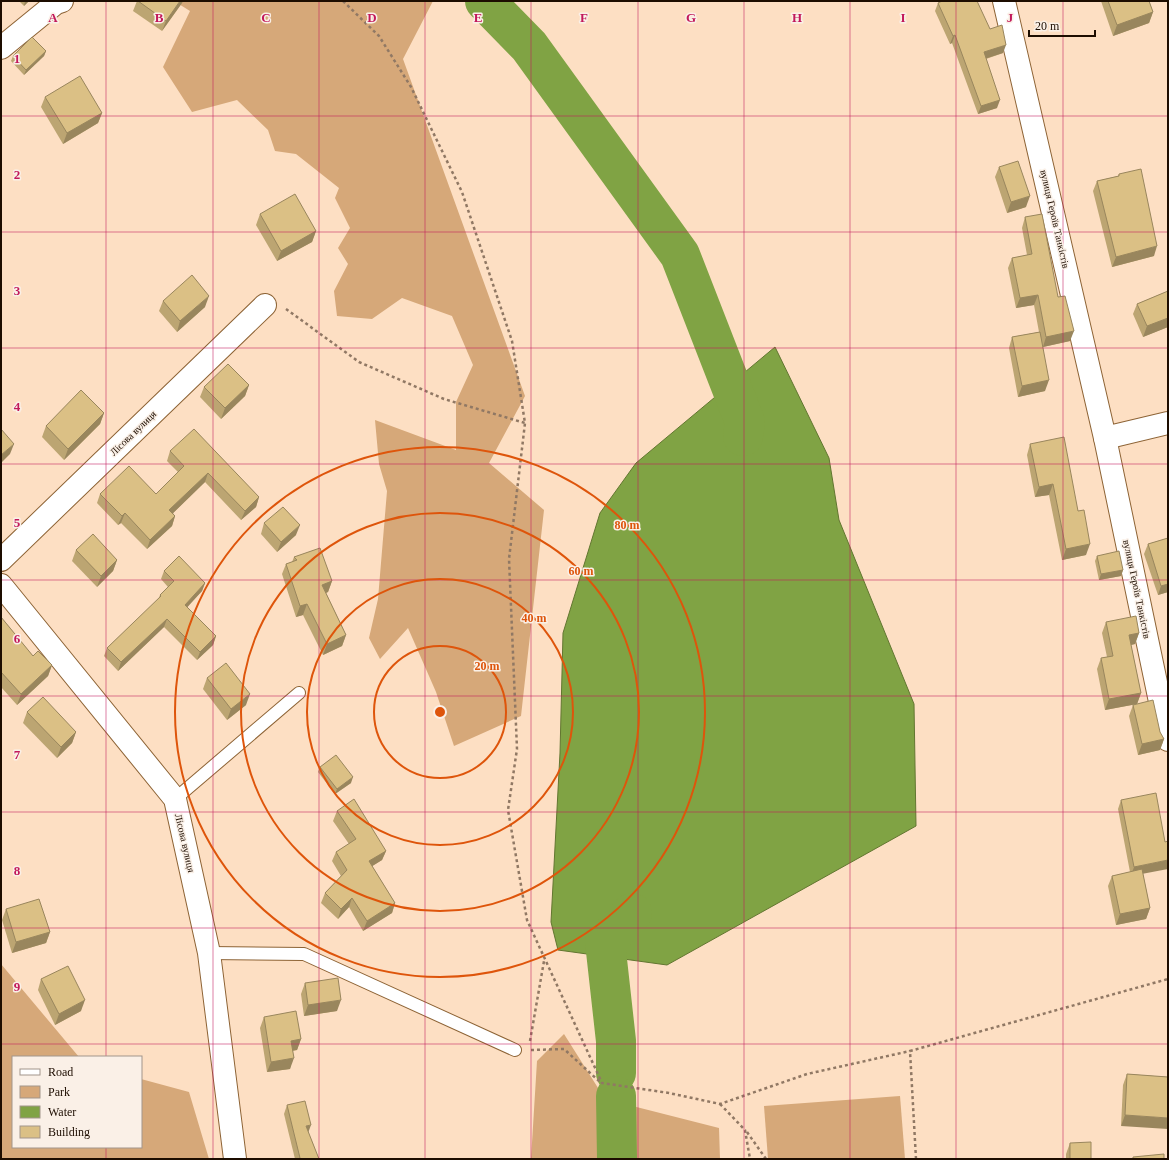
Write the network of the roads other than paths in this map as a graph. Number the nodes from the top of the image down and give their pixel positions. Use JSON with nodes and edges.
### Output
{"nodes":[{"id":1,"x":62,"y":1,"type":"edge"},
{"id":2,"x":1004,"y":1,"type":"edge"},
{"id":3,"x":1,"y":48,"type":"edge"},
{"id":4,"x":265,"y":305,"type":"road end"},
{"id":5,"x":1168,"y":423,"type":"edge"},
{"id":6,"x":1105,"y":438,"type":"junction"},
{"id":7,"x":1,"y":560,"type":"edge"},
{"id":8,"x":1,"y":585,"type":"edge"},
{"id":9,"x":299,"y":693,"type":"dead end"},
{"id":10,"x":1168,"y":740,"type":"edge"},
{"id":11,"x":175,"y":799,"type":"junction"},
{"id":12,"x":209,"y":953,"type":"junction"},
{"id":13,"x":515,"y":1050,"type":"road end"},
{"id":14,"x":235,"y":1159,"type":"edge"}],
"edges":[{"from":1,"to":3,"type":"street"},
{"from":2,"to":6,"type":"street","name":"вулиця Героїв Танкістів"},
{"from":4,"to":7,"type":"street","name":"Лісова вулиця"},
{"from":5,"to":6,"type":"street"},
{"from":6,"to":10,"type":"street","name":"вулиця Героїв Танкістів"},
{"from":8,"to":11,"type":"street","name":"Лісова вулиця"},
{"from":9,"to":11,"type":"lane"},
{"from":11,"to":12,"type":"street","name":"Лісова вулиця"},
{"from":12,"to":13,"type":"lane"},
{"from":12,"to":14,"type":"street","name":"Лісова вулиця"}]}
